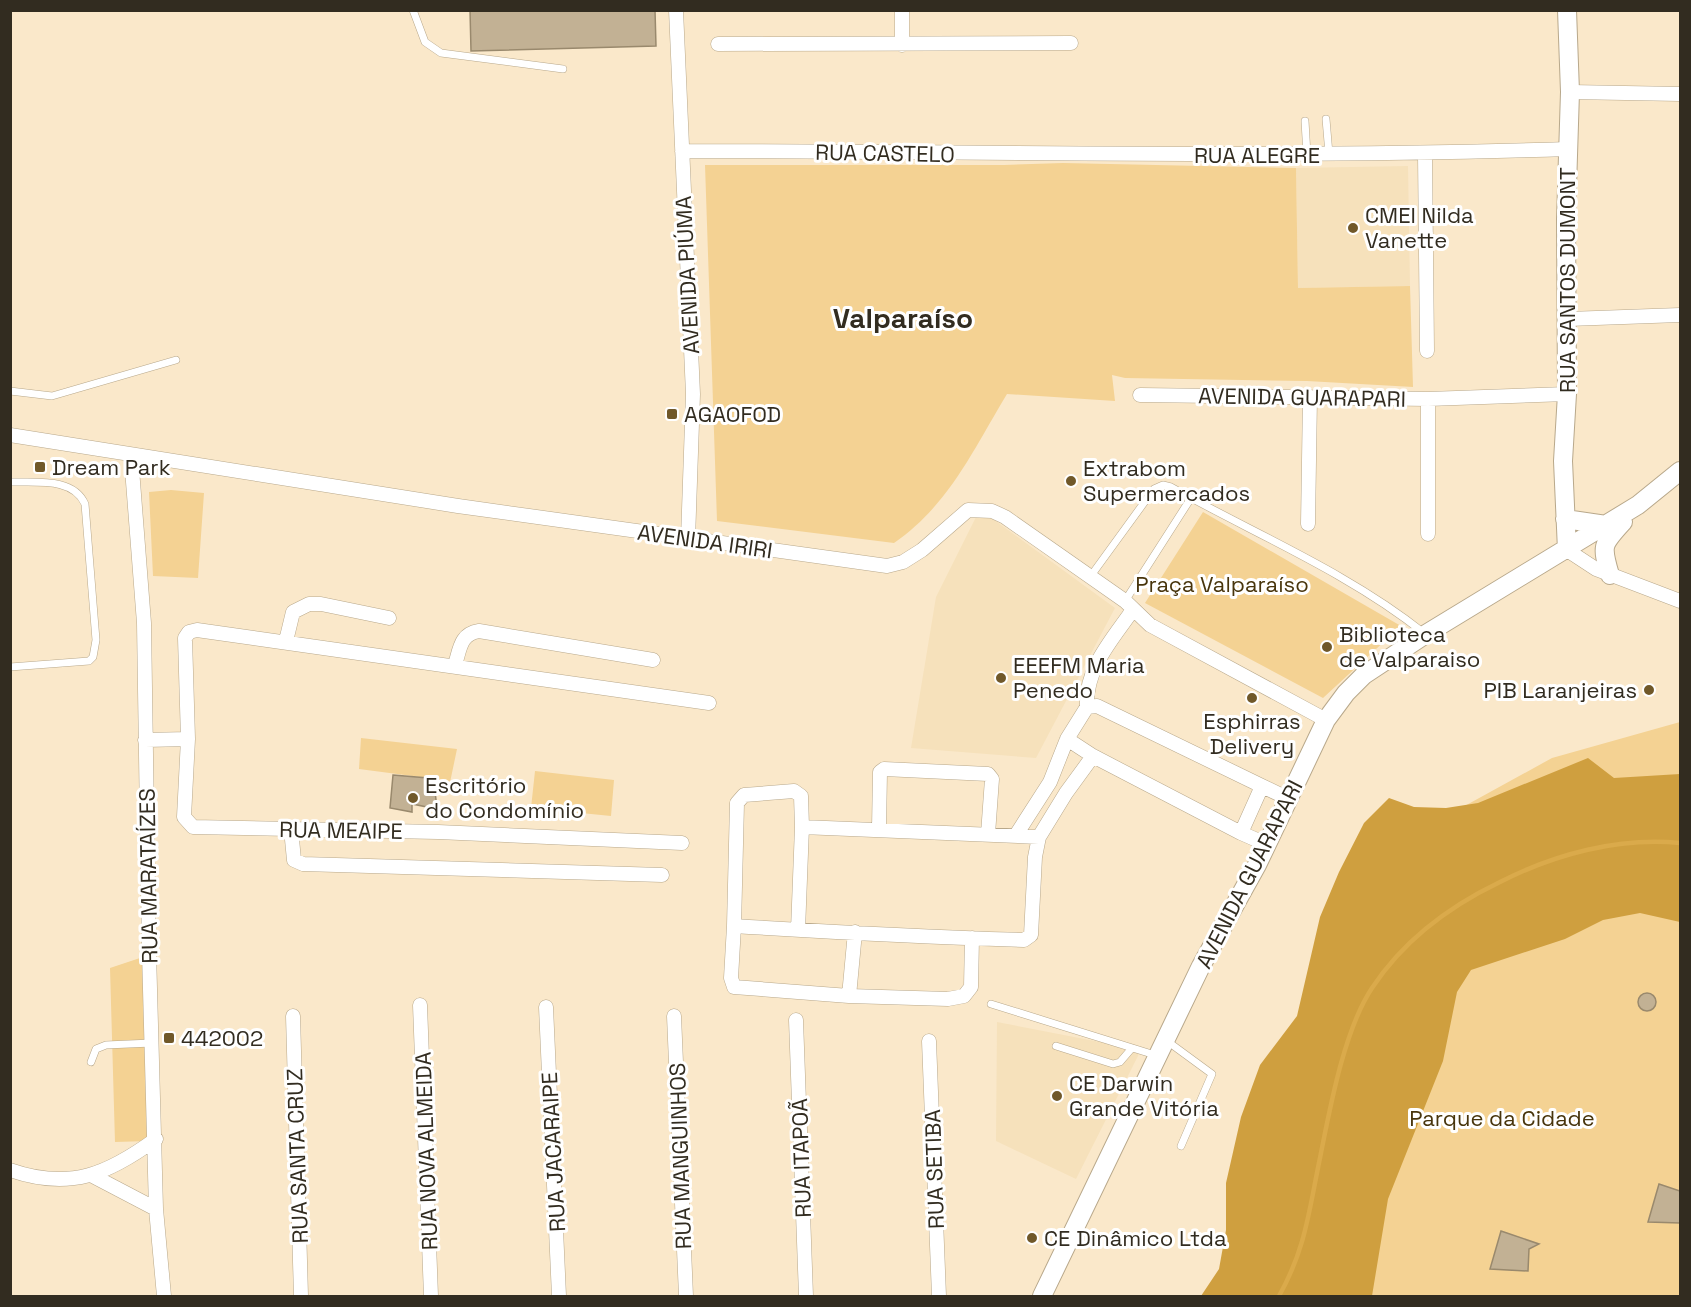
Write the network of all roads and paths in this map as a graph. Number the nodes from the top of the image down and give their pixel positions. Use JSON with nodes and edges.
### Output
{"nodes":[{"id":1,"x":412,"y":10,"type":"edge"},
{"id":2,"x":676,"y":10,"type":"edge"},
{"id":3,"x":902,"y":10,"type":"edge"},
{"id":4,"x":1567,"y":10,"type":"edge"},
{"id":5,"x":1071,"y":43,"type":"dead end"},
{"id":6,"x":718,"y":44,"type":"dead end"},
{"id":7,"x":902,"y":45,"type":"junction"},
{"id":8,"x":563,"y":69,"type":"dead end"},
{"id":9,"x":1570,"y":92,"type":"junction"},
{"id":10,"x":1680,"y":94,"type":"edge"},
{"id":11,"x":1326,"y":118,"type":"dead end"},
{"id":12,"x":1305,"y":121,"type":"dead end"},
{"id":13,"x":1568,"y":149,"type":"junction"},
{"id":14,"x":682,"y":151,"type":"junction"},
{"id":15,"x":1329,"y":154,"type":"junction"},
{"id":16,"x":1425,"y":154,"type":"junction"},
{"id":17,"x":1089,"y":155,"type":"joint"},
{"id":18,"x":1308,"y":155,"type":"junction"},
{"id":19,"x":1680,"y":315,"type":"edge"},
{"id":20,"x":1568,"y":319,"type":"junction"},
{"id":21,"x":1427,"y":351,"type":"dead end"},
{"id":22,"x":176,"y":360,"type":"dead end"},
{"id":23,"x":10,"y":391,"type":"edge"},
{"id":24,"x":1567,"y":394,"type":"junction"},
{"id":25,"x":1140,"y":395,"type":"dead end"},
{"id":26,"x":1310,"y":397,"type":"junction"},
{"id":27,"x":1428,"y":399,"type":"junction"},
{"id":28,"x":10,"y":435,"type":"edge"},
{"id":29,"x":131,"y":456,"type":"junction"},
{"id":30,"x":1680,"y":471,"type":"edge"},
{"id":31,"x":10,"y":482,"type":"edge"},
{"id":32,"x":1191,"y":498,"type":"junction"},
{"id":33,"x":1629,"y":510,"type":"junction"},
{"id":34,"x":1565,"y":519,"type":"junction"},
{"id":35,"x":1308,"y":524,"type":"dead end"},
{"id":36,"x":1606,"y":525,"type":"junction"},
{"id":37,"x":1428,"y":534,"type":"dead end"},
{"id":38,"x":688,"y":539,"type":"junction"},
{"id":39,"x":1567,"y":550,"type":"junction"},
{"id":40,"x":1610,"y":575,"type":"junction"},
{"id":41,"x":1090,"y":577,"type":"junction"},
{"id":42,"x":1680,"y":601,"type":"edge"},
{"id":43,"x":1128,"y":606,"type":"junction"},
{"id":44,"x":389,"y":618,"type":"dead end"},
{"id":45,"x":1426,"y":634,"type":"junction"},
{"id":46,"x":286,"y":641,"type":"junction"},
{"id":47,"x":654,"y":660,"type":"dead end"},
{"id":48,"x":455,"y":665,"type":"junction"},
{"id":49,"x":10,"y":667,"type":"edge"},
{"id":50,"x":709,"y":703,"type":"dead end"},
{"id":51,"x":1086,"y":707,"type":"junction"},
{"id":52,"x":1326,"y":720,"type":"junction"},
{"id":53,"x":188,"y":739,"type":"junction"},
{"id":54,"x":1067,"y":739,"type":"junction"},
{"id":55,"x":145,"y":740,"type":"junction"},
{"id":56,"x":1093,"y":756,"type":"junction"},
{"id":57,"x":1262,"y":786,"type":"junction"},
{"id":58,"x":1289,"y":799,"type":"junction"},
{"id":59,"x":802,"y":827,"type":"junction"},
{"id":60,"x":291,"y":829,"type":"junction"},
{"id":61,"x":879,"y":829,"type":"junction"},
{"id":62,"x":1241,"y":833,"type":"junction"},
{"id":63,"x":988,"y":834,"type":"junction"},
{"id":64,"x":1016,"y":835,"type":"junction"},
{"id":65,"x":1039,"y":837,"type":"junction"},
{"id":66,"x":682,"y":843,"type":"dead end"},
{"id":67,"x":1266,"y":844,"type":"junction"},
{"id":68,"x":662,"y":875,"type":"dead end"},
{"id":69,"x":734,"y":926,"type":"junction"},
{"id":70,"x":798,"y":930,"type":"junction"},
{"id":71,"x":855,"y":932,"type":"junction"},
{"id":72,"x":972,"y":938,"type":"junction"},
{"id":73,"x":849,"y":996,"type":"junction"},
{"id":74,"x":992,"y":1004,"type":"dead end"},
{"id":75,"x":420,"y":1005,"type":"dead end"},
{"id":76,"x":546,"y":1007,"type":"dead end"},
{"id":77,"x":293,"y":1016,"type":"dead end"},
{"id":78,"x":674,"y":1016,"type":"dead end"},
{"id":79,"x":796,"y":1020,"type":"dead end"},
{"id":80,"x":929,"y":1041,"type":"dead end"},
{"id":81,"x":152,"y":1043,"type":"junction"},
{"id":82,"x":1056,"y":1046,"type":"dead end"},
{"id":83,"x":1132,"y":1048,"type":"junction"},
{"id":84,"x":1162,"y":1048,"type":"junction"},
{"id":85,"x":91,"y":1062,"type":"dead end"},
{"id":86,"x":156,"y":1139,"type":"junction"},
{"id":87,"x":1181,"y":1146,"type":"dead end"},
{"id":88,"x":10,"y":1170,"type":"edge"},
{"id":89,"x":93,"y":1176,"type":"junction"},
{"id":90,"x":156,"y":1209,"type":"junction"},
{"id":91,"x":164,"y":1296,"type":"edge"},
{"id":92,"x":302,"y":1296,"type":"edge"},
{"id":93,"x":432,"y":1296,"type":"edge"},
{"id":94,"x":559,"y":1296,"type":"edge"},
{"id":95,"x":686,"y":1296,"type":"edge"},
{"id":96,"x":806,"y":1296,"type":"edge"},
{"id":97,"x":939,"y":1296,"type":"edge"},
{"id":98,"x":1042,"y":1296,"type":"edge"}],
"edges":[{"from":1,"to":8,"type":"lane"},
{"from":2,"to":14,"type":"street","name":"AVENIDA PIÚMA"},
{"from":3,"to":7,"type":"street"},
{"from":4,"to":9,"type":"street","name":"RUA SANTOS DUMONT"},
{"from":5,"to":7,"type":"street"},
{"from":6,"to":7,"type":"street"},
{"from":9,"to":10,"type":"street"},
{"from":9,"to":13,"type":"street","name":"RUA SANTOS DUMONT"},
{"from":11,"to":15,"type":"lane"},
{"from":12,"to":18,"type":"lane"},
{"from":13,"to":16,"type":"street","name":"RUA ALEGRE"},
{"from":13,"to":20,"type":"street","name":"RUA SANTOS DUMONT"},
{"from":14,"to":17,"type":"street","name":"RUA CASTELO"},
{"from":14,"to":38,"type":"street","name":"AVENIDA PIÚMA"},
{"from":15,"to":16,"type":"street","name":"RUA ALEGRE"},
{"from":15,"to":18,"type":"street","name":"RUA ALEGRE"},
{"from":16,"to":21,"type":"street"},
{"from":17,"to":18,"type":"street","name":"RUA ALEGRE"},
{"from":19,"to":20,"type":"street"},
{"from":20,"to":24,"type":"street","name":"RUA SANTOS DUMONT"},
{"from":22,"to":23,"type":"lane"},
{"from":24,"to":27,"type":"street","name":"AVENIDA GUARAPARI"},
{"from":24,"to":34,"type":"street","name":"RUA SANTOS DUMONT"},
{"from":25,"to":26,"type":"street","name":"AVENIDA GUARAPARI"},
{"from":26,"to":27,"type":"street","name":"AVENIDA GUARAPARI"},
{"from":26,"to":35,"type":"street"},
{"from":27,"to":37,"type":"street"},
{"from":28,"to":29,"type":"street","name":"AVENIDA IRIRI"},
{"from":29,"to":38,"type":"street","name":"AVENIDA IRIRI"},
{"from":29,"to":55,"type":"street","name":"RUA MARATAÍZES"},
{"from":30,"to":33,"type":"street"},
{"from":31,"to":49,"type":"lane"},
{"from":32,"to":41,"type":"lane"},
{"from":32,"to":43,"type":"lane"},
{"from":32,"to":45,"type":"lane"},
{"from":33,"to":36,"type":"street","name":"AVENIDA GUARAPARI"},
{"from":33,"to":40,"type":"street"},
{"from":34,"to":36,"type":"street"},
{"from":34,"to":39,"type":"street","name":"RUA SANTOS DUMONT"},
{"from":36,"to":39,"type":"street","name":"AVENIDA GUARAPARI"},
{"from":38,"to":41,"type":"street","name":"AVENIDA IRIRI"},
{"from":39,"to":40,"type":"street"},
{"from":39,"to":45,"type":"street","name":"AVENIDA GUARAPARI"},
{"from":40,"to":42,"type":"street"},
{"from":41,"to":43,"type":"street","name":"AVENIDA IRIRI"},
{"from":43,"to":51,"type":"street"},
{"from":43,"to":52,"type":"street","name":"AVENIDA IRIRI"},
{"from":44,"to":46,"type":"street"},
{"from":45,"to":52,"type":"street","name":"AVENIDA GUARAPARI"},
{"from":46,"to":48,"type":"street"},
{"from":46,"to":53,"type":"street"},
{"from":47,"to":48,"type":"street"},
{"from":48,"to":50,"type":"street"},
{"from":51,"to":54,"type":"street"},
{"from":51,"to":57,"type":"street"},
{"from":52,"to":58,"type":"street","name":"AVENIDA GUARAPARI"},
{"from":53,"to":55,"type":"street"},
{"from":53,"to":60,"type":"street","name":"RUA MEAIPE"},
{"from":54,"to":56,"type":"street"},
{"from":54,"to":64,"type":"street"},
{"from":55,"to":81,"type":"street","name":"RUA MARATAÍZES"},
{"from":56,"to":62,"type":"street"},
{"from":56,"to":65,"type":"street"},
{"from":57,"to":58,"type":"street"},
{"from":57,"to":62,"type":"street"},
{"from":58,"to":67,"type":"street","name":"AVENIDA GUARAPARI"},
{"from":59,"to":61,"type":"street"},
{"from":59,"to":69,"type":"street"},
{"from":59,"to":70,"type":"street"},
{"from":60,"to":66,"type":"street","name":"RUA MEAIPE"},
{"from":60,"to":68,"type":"street"},
{"from":61,"to":63,"type":"street"},
{"from":61,"to":63,"type":"street"},
{"from":62,"to":67,"type":"street"},
{"from":63,"to":64,"type":"street"},
{"from":64,"to":65,"type":"street"},
{"from":65,"to":72,"type":"street"},
{"from":67,"to":84,"type":"street","name":"AVENIDA GUARAPARI"},
{"from":69,"to":70,"type":"street"},
{"from":69,"to":73,"type":"street"},
{"from":70,"to":71,"type":"street"},
{"from":71,"to":72,"type":"street"},
{"from":71,"to":73,"type":"street"},
{"from":72,"to":73,"type":"street"},
{"from":74,"to":83,"type":"lane"},
{"from":75,"to":93,"type":"street","name":"RUA NOVA ALMEIDA"},
{"from":76,"to":94,"type":"street","name":"RUA JACARAIPE"},
{"from":77,"to":92,"type":"street","name":"RUA SANTA CRUZ"},
{"from":78,"to":95,"type":"street","name":"RUA MANGUINHOS"},
{"from":79,"to":96,"type":"street","name":"RUA ITAPOÃ"},
{"from":80,"to":97,"type":"street","name":"RUA SETIBA"},
{"from":81,"to":85,"type":"lane"},
{"from":81,"to":86,"type":"street","name":"RUA MARATAÍZES"},
{"from":82,"to":83,"type":"lane"},
{"from":83,"to":84,"type":"lane"},
{"from":84,"to":87,"type":"lane"},
{"from":84,"to":98,"type":"street","name":"AVENIDA GUARAPARI"},
{"from":86,"to":89,"type":"street"},
{"from":86,"to":90,"type":"street","name":"RUA MARATAÍZES"},
{"from":88,"to":89,"type":"street"},
{"from":89,"to":90,"type":"street"},
{"from":90,"to":91,"type":"street","name":"RUA MARATAÍZES"}]}
